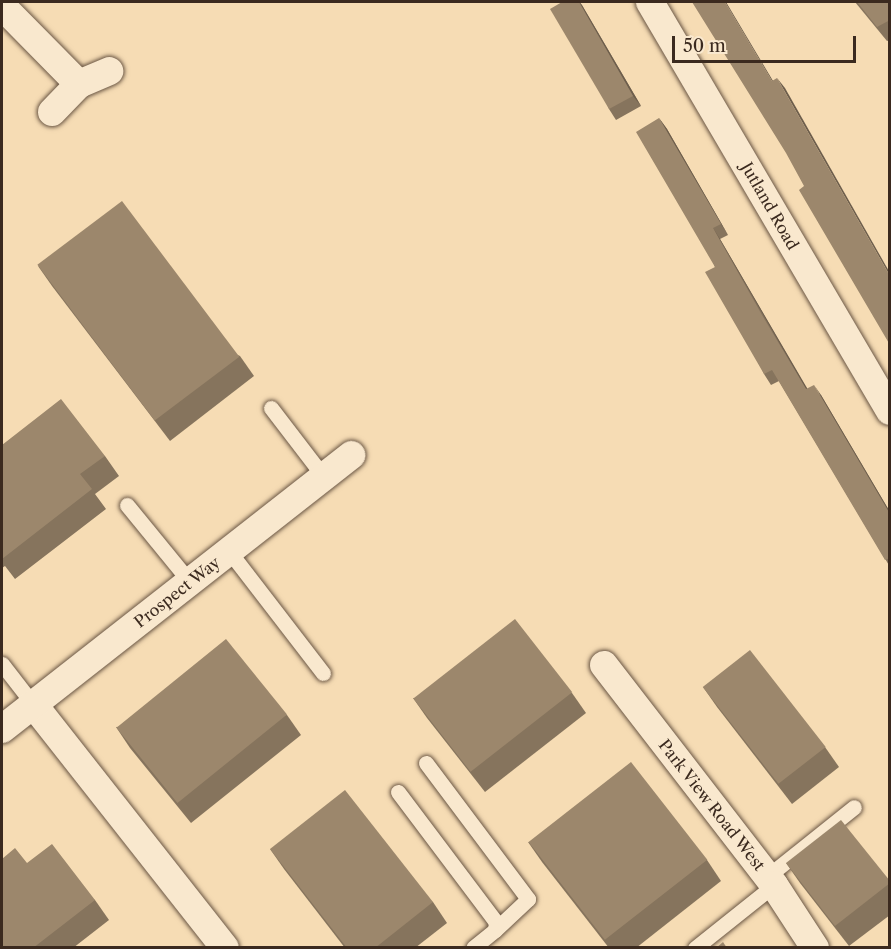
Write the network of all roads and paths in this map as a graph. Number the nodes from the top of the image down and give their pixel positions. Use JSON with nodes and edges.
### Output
{"nodes":[{"id":1,"x":650,"y":2,"type":"edge"},
{"id":2,"x":2,"y":6,"type":"edge"},
{"id":3,"x":109,"y":71,"type":"dead end"},
{"id":4,"x":80,"y":84,"type":"junction"},
{"id":5,"x":52,"y":112,"type":"dead end"},
{"id":6,"x":271,"y":408,"type":"dead end"},
{"id":7,"x":889,"y":409,"type":"edge"},
{"id":8,"x":352,"y":455,"type":"dead end"},
{"id":9,"x":324,"y":477,"type":"junction"},
{"id":10,"x":127,"y":505,"type":"dead end"},
{"id":11,"x":229,"y":551,"type":"junction"},
{"id":12,"x":190,"y":582,"type":"junction"},
{"id":13,"x":2,"y":664,"type":"edge"},
{"id":14,"x":604,"y":665,"type":"dead end"},
{"id":15,"x":323,"y":673,"type":"dead end"},
{"id":16,"x":33,"y":705,"type":"junction"},
{"id":17,"x":2,"y":729,"type":"edge"},
{"id":18,"x":426,"y":763,"type":"dead end"},
{"id":19,"x":398,"y":792,"type":"dead end"},
{"id":20,"x":854,"y":807,"type":"dead end"},
{"id":21,"x":771,"y":881,"type":"junction"},
{"id":22,"x":495,"y":930,"type":"junction"},
{"id":23,"x":225,"y":948,"type":"edge"},
{"id":24,"x":473,"y":948,"type":"edge"},
{"id":25,"x":695,"y":948,"type":"edge"},
{"id":26,"x":815,"y":948,"type":"edge"}],
"edges":[{"from":1,"to":7,"type":"street","name":"Jutland Road"},
{"from":2,"to":4,"type":"street"},
{"from":3,"to":4,"type":"street"},
{"from":4,"to":5,"type":"street"},
{"from":6,"to":9,"type":"lane"},
{"from":8,"to":9,"type":"street","name":"Prospect Way"},
{"from":9,"to":11,"type":"street","name":"Prospect Way"},
{"from":10,"to":12,"type":"lane"},
{"from":11,"to":12,"type":"street","name":"Prospect Way"},
{"from":11,"to":15,"type":"lane"},
{"from":12,"to":16,"type":"street","name":"Prospect Way"},
{"from":13,"to":16,"type":"lane"},
{"from":14,"to":21,"type":"street","name":"Park View Road West"},
{"from":16,"to":17,"type":"street","name":"Prospect Way"},
{"from":16,"to":23,"type":"street"},
{"from":18,"to":22,"type":"lane"},
{"from":19,"to":22,"type":"lane"},
{"from":20,"to":21,"type":"lane"},
{"from":21,"to":25,"type":"lane"},
{"from":21,"to":26,"type":"street","name":"Park View Road West"},
{"from":22,"to":24,"type":"lane"}]}
